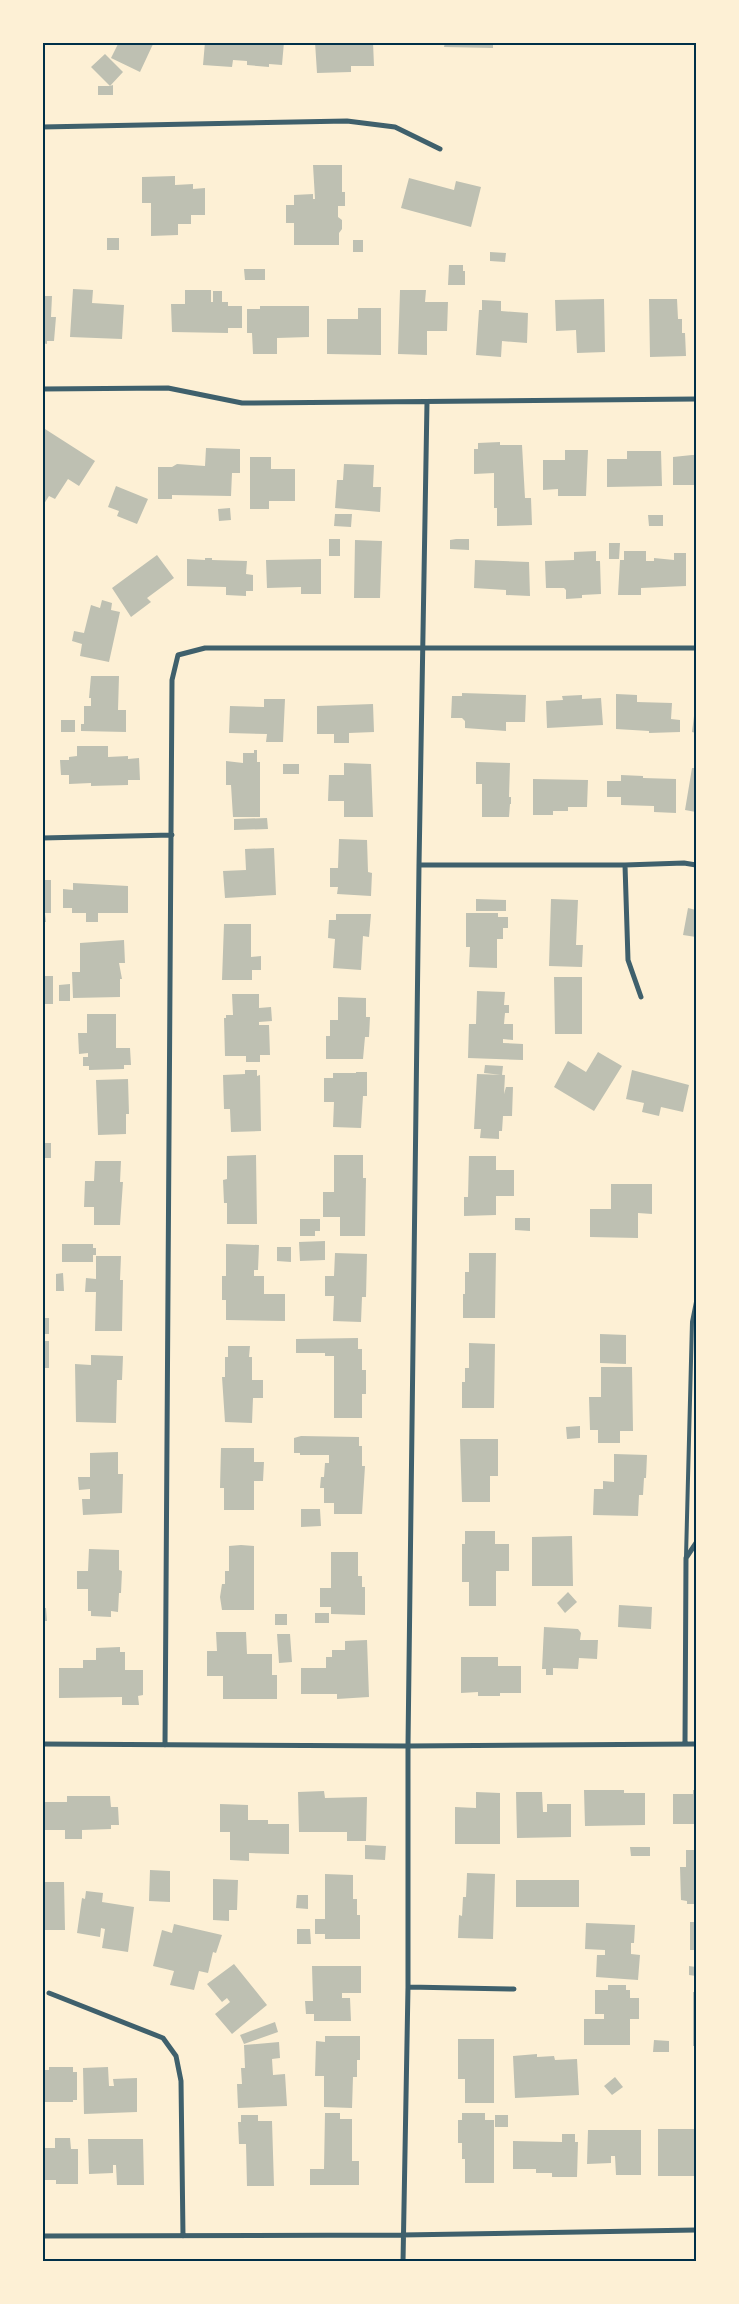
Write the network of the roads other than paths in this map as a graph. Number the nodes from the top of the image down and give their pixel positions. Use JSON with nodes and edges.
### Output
{"nodes":[{"id":1,"x":42,"y":127,"type":"edge"},
{"id":2,"x":440,"y":149,"type":"dead end"},
{"id":3,"x":42,"y":389,"type":"edge"},
{"id":4,"x":696,"y":399,"type":"edge"},
{"id":5,"x":427,"y":402,"type":"junction"},
{"id":6,"x":696,"y":648,"type":"edge"},
{"id":7,"x":424,"y":649,"type":"junction"},
{"id":8,"x":172,"y":836,"type":"junction"},
{"id":9,"x":42,"y":838,"type":"edge"},
{"id":10,"x":419,"y":865,"type":"junction"},
{"id":11,"x":625,"y":865,"type":"junction"},
{"id":12,"x":696,"y":865,"type":"edge"},
{"id":13,"x":641,"y":997,"type":"dead end"},
{"id":14,"x":696,"y":1302,"type":"edge"},
{"id":15,"x":696,"y":1543,"type":"edge"},
{"id":16,"x":686,"y":1558,"type":"junction"},
{"id":17,"x":685,"y":1743,"type":"junction"},
{"id":18,"x":42,"y":1744,"type":"edge"},
{"id":19,"x":696,"y":1744,"type":"edge"},
{"id":20,"x":165,"y":1745,"type":"junction"},
{"id":21,"x":408,"y":1746,"type":"junction"},
{"id":22,"x":408,"y":1987,"type":"junction"},
{"id":23,"x":514,"y":1989,"type":"dead end"},
{"id":24,"x":49,"y":1993,"type":"dead end"},
{"id":25,"x":696,"y":2230,"type":"edge"},
{"id":26,"x":402,"y":2235,"type":"junction"},
{"id":27,"x":42,"y":2236,"type":"edge"},
{"id":28,"x":182,"y":2236,"type":"junction"},
{"id":29,"x":402,"y":2262,"type":"edge"}],
"edges":[{"from":1,"to":2,"type":"street"},
{"from":3,"to":5,"type":"street"},
{"from":4,"to":5,"type":"street"},
{"from":5,"to":7,"type":"street"},
{"from":6,"to":7,"type":"street"},
{"from":7,"to":8,"type":"street"},
{"from":7,"to":10,"type":"street"},
{"from":8,"to":9,"type":"street"},
{"from":8,"to":20,"type":"street"},
{"from":10,"to":11,"type":"street"},
{"from":10,"to":21,"type":"street"},
{"from":11,"to":12,"type":"street"},
{"from":11,"to":13,"type":"street"},
{"from":14,"to":16,"type":"lane"},
{"from":15,"to":16,"type":"street"},
{"from":16,"to":17,"type":"street"},
{"from":17,"to":19,"type":"street"},
{"from":17,"to":21,"type":"street"},
{"from":18,"to":20,"type":"street"},
{"from":20,"to":21,"type":"street"},
{"from":21,"to":22,"type":"street"},
{"from":22,"to":23,"type":"street"},
{"from":22,"to":26,"type":"street"},
{"from":24,"to":28,"type":"street"},
{"from":25,"to":26,"type":"street"},
{"from":26,"to":28,"type":"street"},
{"from":26,"to":29,"type":"street"},
{"from":27,"to":28,"type":"street"}]}
